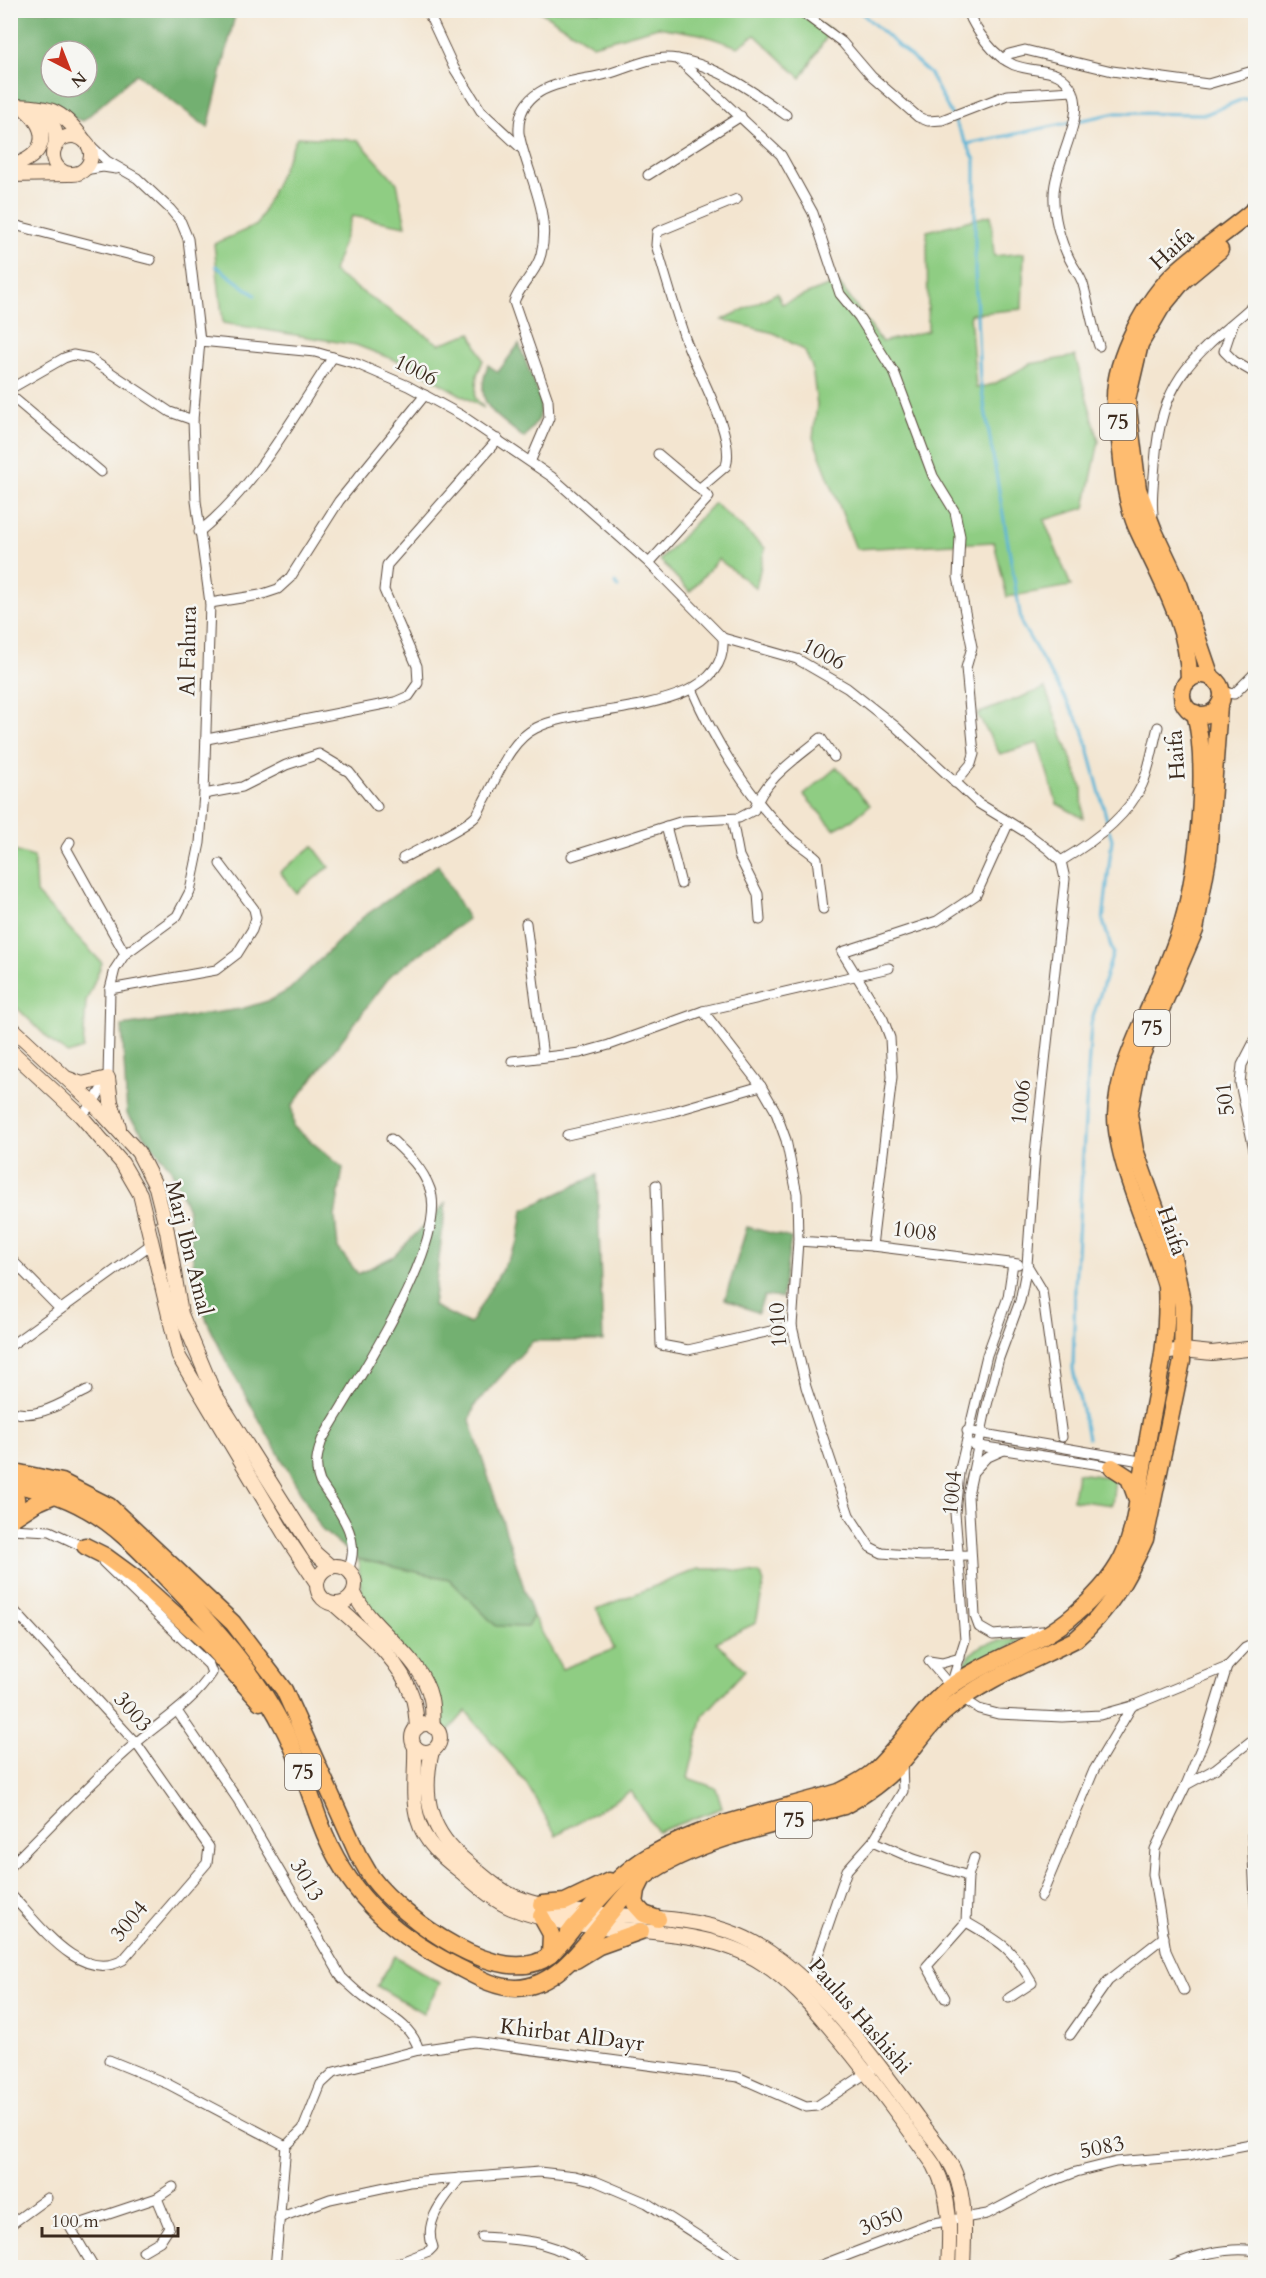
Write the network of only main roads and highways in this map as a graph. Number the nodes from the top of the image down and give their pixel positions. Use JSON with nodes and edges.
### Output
{"nodes":[{"id":1,"x":1256,"y":208,"type":"edge"},
{"id":2,"x":1256,"y":222,"type":"edge"},
{"id":3,"x":1211,"y":677,"type":"junction"},
{"id":4,"x":1189,"y":680,"type":"junction"},
{"id":5,"x":1220,"y":699,"type":"junction"},
{"id":6,"x":1195,"y":713,"type":"junction"},
{"id":7,"x":1112,"y":1467,"type":"road end"},
{"id":8,"x":1148,"y":1467,"type":"junction"},
{"id":9,"x":10,"y":1471,"type":"edge"},
{"id":10,"x":10,"y":1484,"type":"edge"},
{"id":11,"x":10,"y":1492,"type":"edge"},
{"id":12,"x":55,"y":1494,"type":"junction"},
{"id":13,"x":89,"y":1494,"type":"junction"},
{"id":14,"x":1137,"y":1499,"type":"junction"},
{"id":15,"x":10,"y":1519,"type":"edge"},
{"id":16,"x":85,"y":1546,"type":"road end"},
{"id":17,"x":956,"y":1693,"type":"junction"},
{"id":18,"x":283,"y":1727,"type":"junction"},
{"id":19,"x":644,"y":1868,"type":"junction"},
{"id":20,"x":658,"y":1919,"type":"road end"},
{"id":21,"x":641,"y":1931,"type":"road end"},
{"id":22,"x":550,"y":1955,"type":"junction"},
{"id":23,"x":562,"y":1968,"type":"junction"}],
"edges":[{"from":1,"to":4,"type":"highway","name":"Haifa","number":"75"},
{"from":2,"to":3,"type":"highway","name":"Haifa"},
{"from":3,"to":4,"type":"highway"},
{"from":3,"to":5,"type":"highway"},
{"from":4,"to":6,"type":"highway","number":"75"},
{"from":5,"to":6,"type":"highway"},
{"from":5,"to":8,"type":"highway","name":"Haifa","number":"75"},
{"from":6,"to":8,"type":"highway","name":"Haifa","number":"75"},
{"from":7,"to":14,"type":"highway"},
{"from":8,"to":14,"type":"highway","name":"Haifa","number":"75"},
{"from":8,"to":17,"type":"highway","name":"Haifa","number":"75"},
{"from":9,"to":13,"type":"highway","number":"75"},
{"from":10,"to":12,"type":"highway","number":"75"},
{"from":11,"to":15,"type":"highway"},
{"from":12,"to":13,"type":"highway"},
{"from":12,"to":15,"type":"highway"},
{"from":12,"to":18,"type":"highway","number":"75"},
{"from":13,"to":22,"type":"highway","number":"75"},
{"from":14,"to":17,"type":"highway","name":"Haifa","number":"75"},
{"from":16,"to":18,"type":"highway"},
{"from":17,"to":19,"type":"highway","number":"75"},
{"from":18,"to":23,"type":"highway","number":"75"},
{"from":19,"to":20,"type":"highway"},
{"from":19,"to":22,"type":"highway","number":"75"},
{"from":19,"to":22,"type":"highway"},
{"from":19,"to":23,"type":"highway","number":"75"},
{"from":21,"to":23,"type":"highway"}]}
